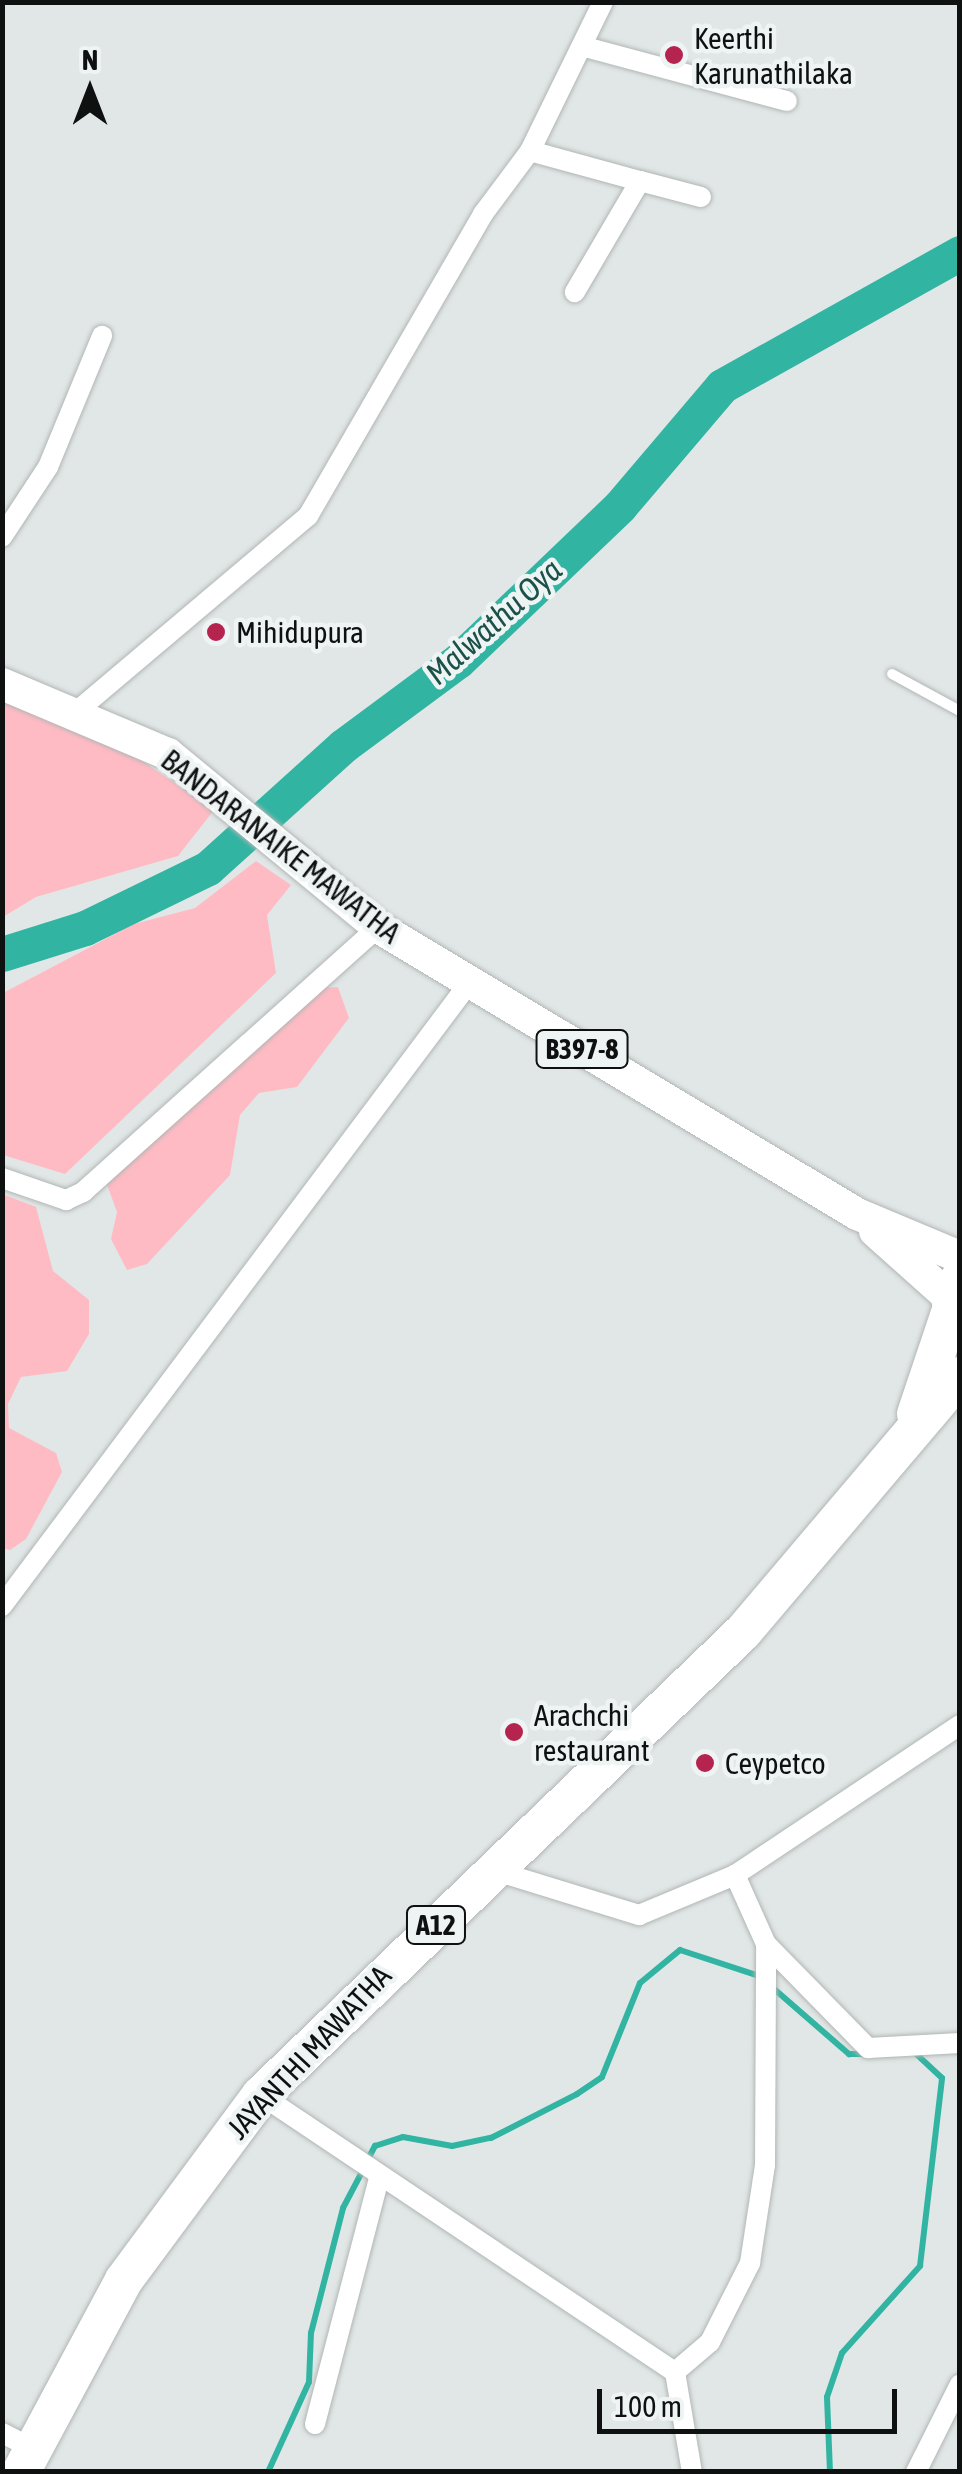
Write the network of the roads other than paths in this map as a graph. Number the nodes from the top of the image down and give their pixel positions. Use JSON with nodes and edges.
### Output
{"nodes":[{"id":1,"x":603,"y":2,"type":"edge"},
{"id":2,"x":585,"y":47,"type":"junction"},
{"id":3,"x":787,"y":101,"type":"dead end"},
{"id":4,"x":530,"y":151,"type":"junction"},
{"id":5,"x":640,"y":180,"type":"junction"},
{"id":6,"x":701,"y":197,"type":"dead end"},
{"id":7,"x":575,"y":292,"type":"dead end"},
{"id":8,"x":102,"y":336,"type":"dead end"},
{"id":9,"x":2,"y":537,"type":"edge"},
{"id":10,"x":892,"y":674,"type":"dead end"},
{"id":11,"x":2,"y":684,"type":"edge"},
{"id":12,"x":960,"y":711,"type":"edge"},
{"id":13,"x":76,"y":712,"type":"junction"},
{"id":14,"x":378,"y":926,"type":"junction"},
{"id":15,"x":470,"y":983,"type":"junction"},
{"id":16,"x":2,"y":1178,"type":"edge"},
{"id":17,"x":857,"y":1214,"type":"junction"},
{"id":18,"x":960,"y":1257,"type":"edge"},
{"id":19,"x":954,"y":1306,"type":"edge"},
{"id":20,"x":960,"y":1376,"type":"edge"},
{"id":21,"x":912,"y":1426,"type":"junction"},
{"id":22,"x":2,"y":1606,"type":"edge"},
{"id":23,"x":960,"y":1725,"type":"edge"},
{"id":24,"x":496,"y":1871,"type":"junction"},
{"id":25,"x":736,"y":1875,"type":"junction"},
{"id":26,"x":766,"y":1944,"type":"junction"},
{"id":27,"x":960,"y":2043,"type":"edge"},
{"id":28,"x":261,"y":2095,"type":"junction"},
{"id":29,"x":375,"y":2175,"type":"junction"},
{"id":30,"x":675,"y":2372,"type":"junction"},
{"id":31,"x":960,"y":2384,"type":"edge"},
{"id":32,"x":315,"y":2424,"type":"dead end"},
{"id":33,"x":19,"y":2451,"type":"edge"},
{"id":34,"x":692,"y":2472,"type":"edge"},
{"id":35,"x":916,"y":2472,"type":"edge"}],
"edges":[{"from":1,"to":2,"type":"street"},
{"from":2,"to":3,"type":"street"},
{"from":2,"to":4,"type":"street"},
{"from":4,"to":5,"type":"street"},
{"from":4,"to":13,"type":"street"},
{"from":5,"to":6,"type":"street"},
{"from":5,"to":7,"type":"street"},
{"from":8,"to":9,"type":"street"},
{"from":10,"to":12,"type":"lane"},
{"from":11,"to":13,"type":"main road","name":"BANDARANAIKE MAWATHA","number":"B397-8"},
{"from":13,"to":14,"type":"main road","name":"BANDARANAIKE MAWATHA","number":"B397-8"},
{"from":14,"to":15,"type":"main road","name":"BANDARANAIKE MAWATHA","number":"B397-8"},
{"from":14,"to":16,"type":"street"},
{"from":15,"to":17,"type":"main road","name":"BANDARANAIKE MAWATHA","number":"B397-8"},
{"from":15,"to":22,"type":"street"},
{"from":17,"to":18,"type":"main road","name":"BANDARANAIKE MAWATHA","number":"B397-8"},
{"from":17,"to":19,"type":"main road","name":"BANDARANAIKE MAWATHA","number":"B397-8"},
{"from":19,"to":21,"type":"highway","name":"JAYANTHI MAWATHA","number":"A12"},
{"from":20,"to":21,"type":"highway","name":"JAYANTHI MAWATHA","number":"A12"},
{"from":21,"to":24,"type":"highway","name":"JAYANTHI MAWATHA","number":"A12"},
{"from":23,"to":25,"type":"street"},
{"from":24,"to":25,"type":"street"},
{"from":24,"to":28,"type":"highway","name":"JAYANTHI MAWATHA","number":"A12"},
{"from":25,"to":26,"type":"street"},
{"from":26,"to":27,"type":"street"},
{"from":26,"to":30,"type":"street"},
{"from":28,"to":29,"type":"street"},
{"from":28,"to":33,"type":"highway","name":"JAYANTHI MAWATHA","number":"A12"},
{"from":29,"to":30,"type":"street"},
{"from":29,"to":32,"type":"street"},
{"from":30,"to":34,"type":"street"},
{"from":31,"to":35,"type":"street"}]}
